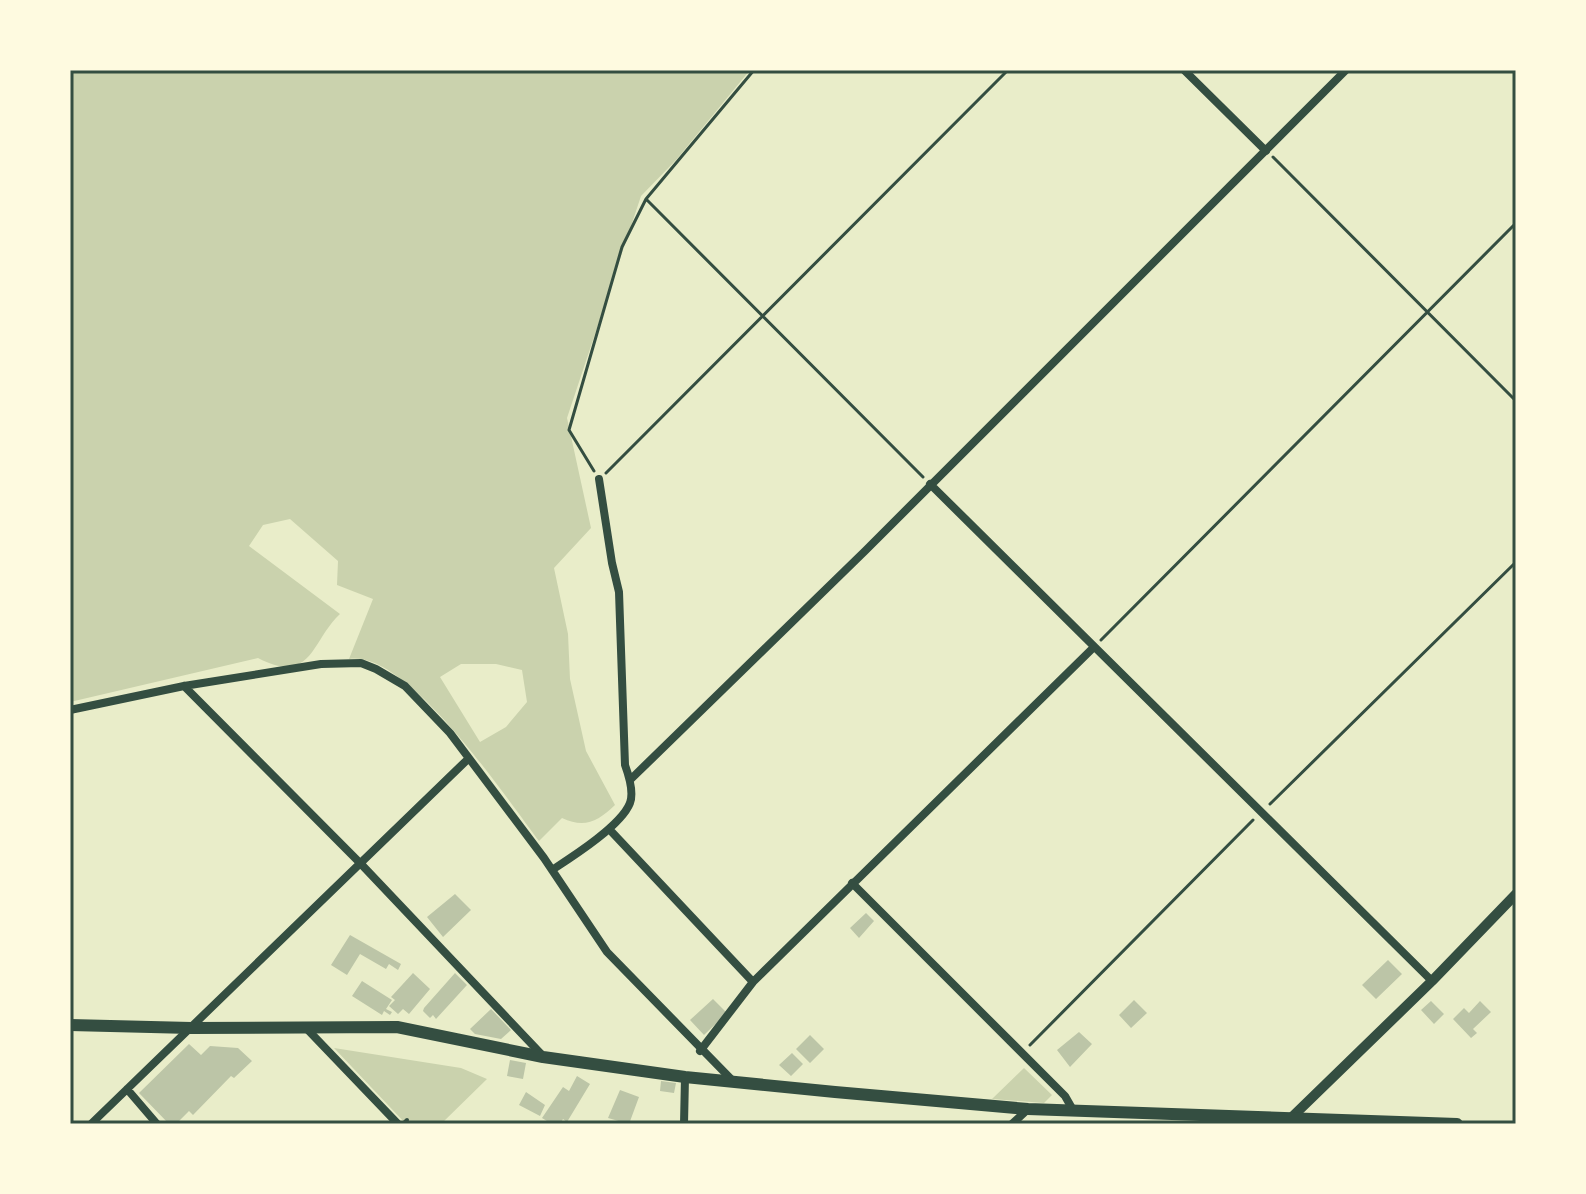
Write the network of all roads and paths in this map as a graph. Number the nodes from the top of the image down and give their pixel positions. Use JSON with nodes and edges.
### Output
{"nodes":[{"id":1,"x":754,"y":70,"type":"edge"},
{"id":2,"x":1008,"y":70,"type":"edge"},
{"id":3,"x":1184,"y":70,"type":"edge"},
{"id":4,"x":1346,"y":70,"type":"edge"},
{"id":5,"x":1266,"y":151,"type":"junction"},
{"id":6,"x":646,"y":199,"type":"junction"},
{"id":7,"x":1516,"y":223,"type":"edge"},
{"id":8,"x":1426,"y":312,"type":"junction"},
{"id":9,"x":763,"y":314,"type":"junction"},
{"id":10,"x":1516,"y":401,"type":"edge"},
{"id":11,"x":599,"y":479,"type":"junction"},
{"id":12,"x":930,"y":484,"type":"junction"},
{"id":13,"x":1094,"y":647,"type":"junction"},
{"id":14,"x":184,"y":686,"type":"junction"},
{"id":15,"x":70,"y":710,"type":"edge"},
{"id":16,"x":468,"y":759,"type":"junction"},
{"id":17,"x":630,"y":780,"type":"junction"},
{"id":18,"x":609,"y":829,"type":"junction"},
{"id":19,"x":361,"y":864,"type":"junction"},
{"id":20,"x":552,"y":870,"type":"junction"},
{"id":21,"x":852,"y":883,"type":"junction"},
{"id":22,"x":1516,"y":894,"type":"edge"},
{"id":23,"x":1432,"y":981,"type":"junction"},
{"id":24,"x":753,"y":982,"type":"junction"},
{"id":25,"x":70,"y":1025,"type":"edge"},
{"id":26,"x":191,"y":1028,"type":"junction"},
{"id":27,"x":307,"y":1029,"type":"junction"},
{"id":28,"x":700,"y":1051,"type":"junction"},
{"id":29,"x":543,"y":1057,"type":"junction"},
{"id":30,"x":685,"y":1077,"type":"junction"},
{"id":31,"x":732,"y":1080,"type":"junction"},
{"id":32,"x":127,"y":1089,"type":"junction"},
{"id":33,"x":1028,"y":1109,"type":"junction"},
{"id":34,"x":1073,"y":1110,"type":"junction"},
{"id":35,"x":1289,"y":1120,"type":"edge"},
{"id":36,"x":1363,"y":1122,"type":"edge"},
{"id":37,"x":403,"y":1123,"type":"edge"},
{"id":38,"x":91,"y":1124,"type":"edge"},
{"id":39,"x":157,"y":1124,"type":"edge"},
{"id":40,"x":684,"y":1124,"type":"edge"},
{"id":41,"x":1012,"y":1124,"type":"edge"},
{"id":42,"x":1457,"y":1124,"type":"edge"}],
"edges":[{"from":1,"to":6,"type":"path"},
{"from":2,"to":9,"type":"path"},
{"from":3,"to":5,"type":"street"},
{"from":4,"to":5,"type":"street"},
{"from":5,"to":8,"type":"path"},
{"from":5,"to":12,"type":"street"},
{"from":6,"to":9,"type":"path"},
{"from":6,"to":11,"type":"path"},
{"from":7,"to":8,"type":"path"},
{"from":8,"to":10,"type":"path"},
{"from":8,"to":13,"type":"path"},
{"from":9,"to":11,"type":"path"},
{"from":9,"to":12,"type":"path"},
{"from":11,"to":17,"type":"street"},
{"from":12,"to":13,"type":"street"},
{"from":12,"to":17,"type":"street"},
{"from":13,"to":21,"type":"street"},
{"from":13,"to":23,"type":"street"},
{"from":14,"to":15,"type":"street"},
{"from":14,"to":16,"type":"street"},
{"from":14,"to":19,"type":"street"},
{"from":16,"to":19,"type":"street"},
{"from":16,"to":20,"type":"street"},
{"from":17,"to":18,"type":"street"},
{"from":18,"to":20,"type":"street"},
{"from":18,"to":24,"type":"street"},
{"from":19,"to":26,"type":"street"},
{"from":19,"to":29,"type":"street"},
{"from":20,"to":28,"type":"street"},
{"from":21,"to":24,"type":"street"},
{"from":21,"to":34,"type":"street"},
{"from":22,"to":23,"type":"street"},
{"from":23,"to":35,"type":"street"},
{"from":24,"to":28,"type":"street"},
{"from":25,"to":26,"type":"main road"},
{"from":26,"to":27,"type":"main road"},
{"from":26,"to":32,"type":"street"},
{"from":27,"to":29,"type":"main road"},
{"from":27,"to":37,"type":"street"},
{"from":28,"to":31,"type":"street"},
{"from":29,"to":30,"type":"main road"},
{"from":30,"to":31,"type":"main road"},
{"from":30,"to":40,"type":"street"},
{"from":31,"to":33,"type":"main road"},
{"from":32,"to":38,"type":"street"},
{"from":32,"to":39,"type":"street"},
{"from":33,"to":34,"type":"main road"},
{"from":33,"to":41,"type":"street"},
{"from":34,"to":35,"type":"main road"},
{"from":35,"to":36,"type":"main road"},
{"from":36,"to":42,"type":"main road"}]}
